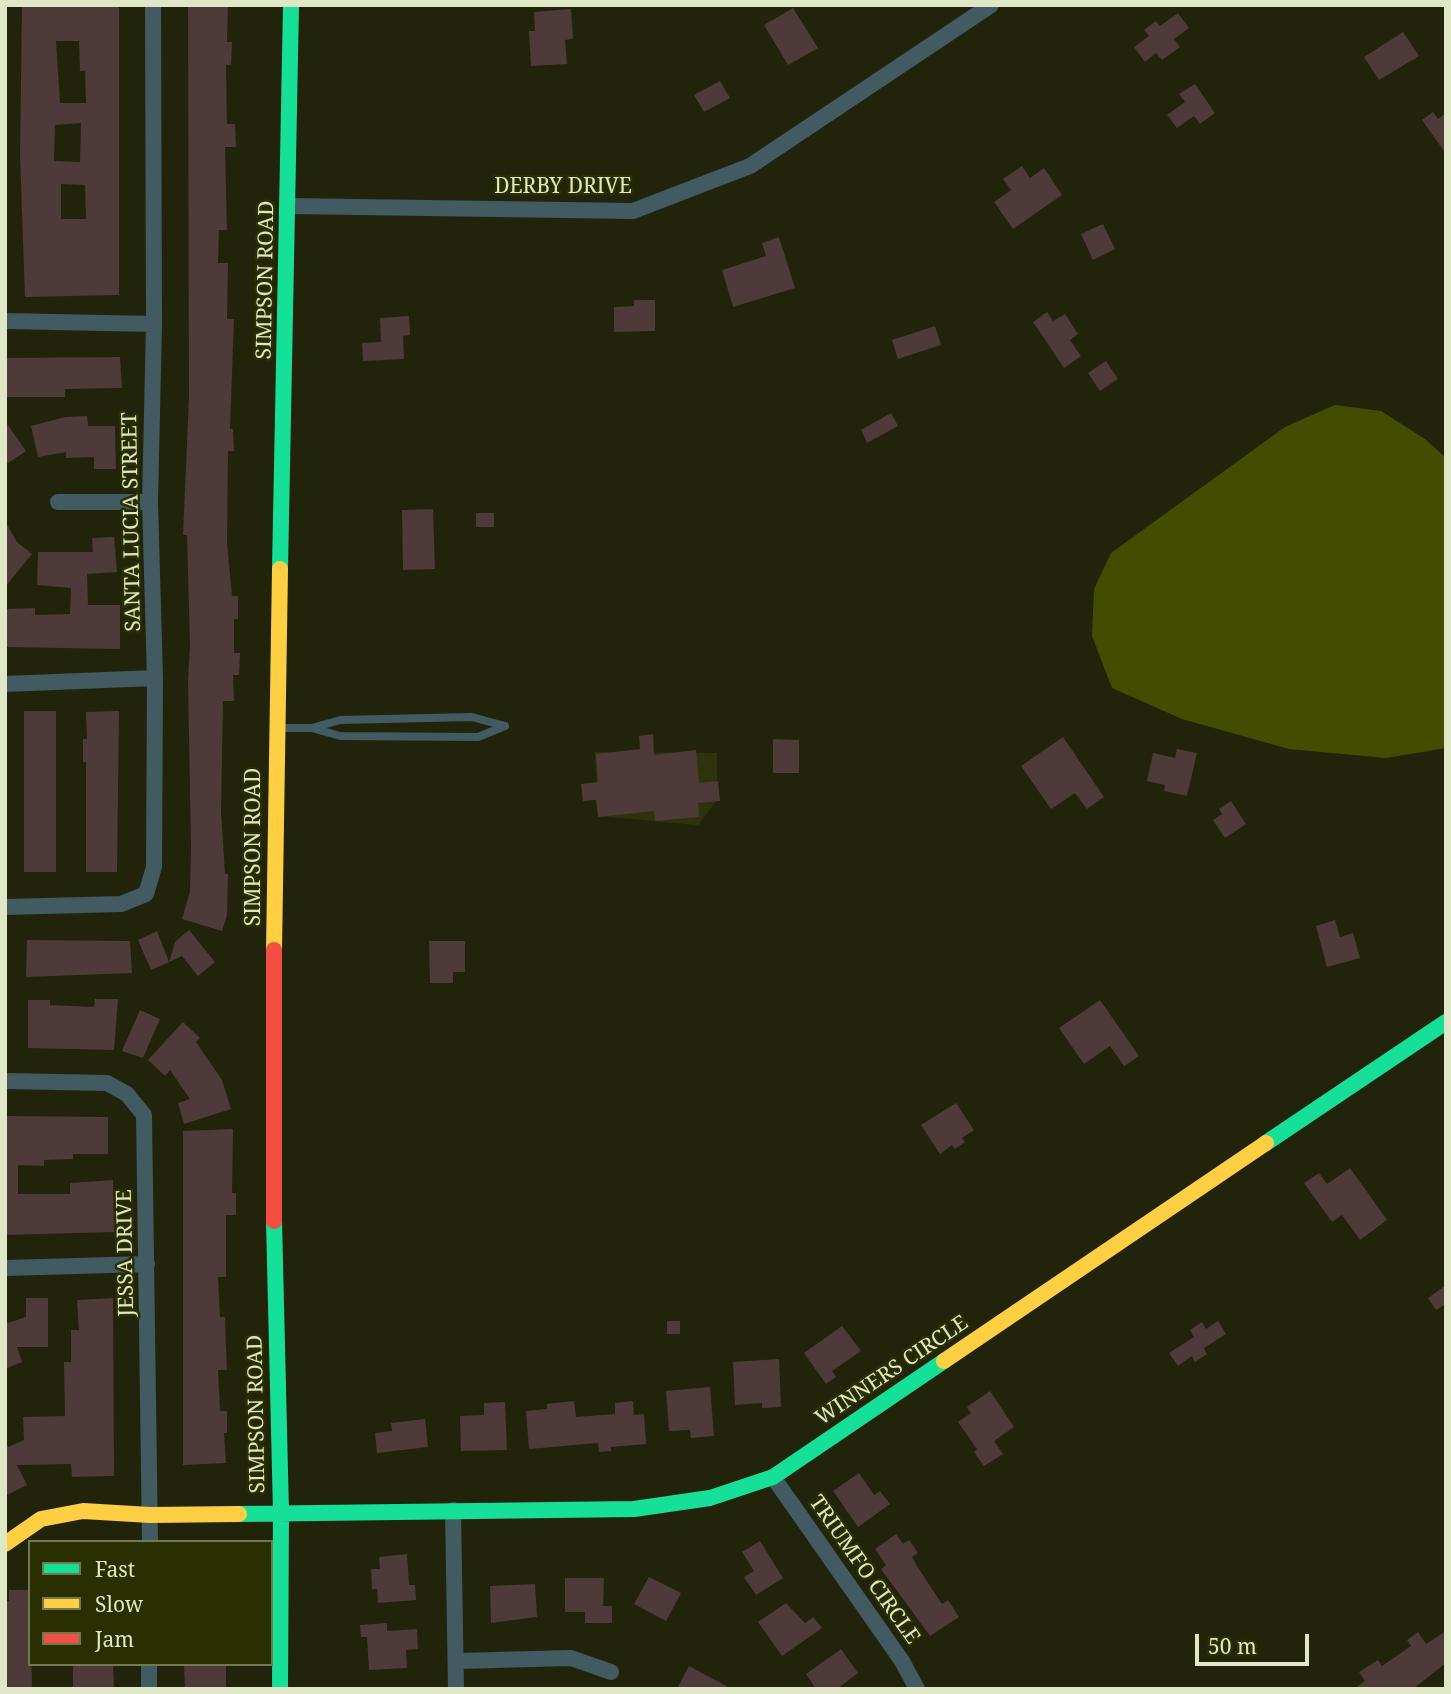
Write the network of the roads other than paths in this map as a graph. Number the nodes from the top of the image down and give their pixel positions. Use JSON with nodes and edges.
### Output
{"nodes":[{"id":1,"x":153,"y":5,"type":"edge"},
{"id":2,"x":290,"y":5,"type":"edge"},
{"id":3,"x":991,"y":5,"type":"edge"},
{"id":4,"x":289,"y":206,"type":"junction"},
{"id":5,"x":5,"y":321,"type":"edge"},
{"id":6,"x":154,"y":324,"type":"junction"},
{"id":7,"x":58,"y":502,"type":"dead end"},
{"id":8,"x":149,"y":502,"type":"junction"},
{"id":9,"x":155,"y":678,"type":"junction"},
{"id":10,"x":5,"y":684,"type":"edge"},
{"id":11,"x":313,"y":727,"type":"junction"},
{"id":12,"x":276,"y":728,"type":"junction"},
{"id":13,"x":5,"y":907,"type":"edge"},
{"id":14,"x":1446,"y":1022,"type":"edge"},
{"id":15,"x":5,"y":1081,"type":"edge"},
{"id":16,"x":147,"y":1264,"type":"junction"},
{"id":17,"x":5,"y":1268,"type":"edge"},
{"id":18,"x":773,"y":1477,"type":"junction"},
{"id":19,"x":453,"y":1510,"type":"junction"},
{"id":20,"x":281,"y":1513,"type":"junction"},
{"id":21,"x":150,"y":1516,"type":"junction"},
{"id":22,"x":150,"y":1540,"type":"edge"},
{"id":23,"x":5,"y":1544,"type":"edge"},
{"id":24,"x":457,"y":1661,"type":"junction"},
{"id":25,"x":149,"y":1666,"type":"edge"},
{"id":26,"x":611,"y":1672,"type":"dead end"},
{"id":27,"x":149,"y":1689,"type":"edge"},
{"id":28,"x":280,"y":1689,"type":"edge"},
{"id":29,"x":456,"y":1689,"type":"edge"},
{"id":30,"x":917,"y":1689,"type":"edge"}],
"edges":[{"from":1,"to":6,"type":"street","name":"SANTA LUCIA STREET"},
{"from":2,"to":4,"type":"main road","name":"SIMPSON ROAD"},
{"from":3,"to":4,"type":"street","name":"DERBY DRIVE"},
{"from":4,"to":12,"type":"main road","name":"SIMPSON ROAD"},
{"from":5,"to":6,"type":"street"},
{"from":6,"to":8,"type":"street","name":"SANTA LUCIA STREET"},
{"from":7,"to":8,"type":"street"},
{"from":8,"to":9,"type":"street","name":"SANTA LUCIA STREET"},
{"from":9,"to":10,"type":"street"},
{"from":9,"to":13,"type":"street","name":"SANTA LUCIA STREET"},
{"from":11,"to":11,"type":"lane"},
{"from":11,"to":12,"type":"lane"},
{"from":12,"to":20,"type":"main road","name":"SIMPSON ROAD"},
{"from":14,"to":18,"type":"main road","name":"WINNERS CIRCLE"},
{"from":15,"to":16,"type":"street","name":"JESSA DRIVE"},
{"from":16,"to":17,"type":"street"},
{"from":16,"to":21,"type":"street","name":"JESSA DRIVE"},
{"from":18,"to":19,"type":"main road","name":"WINNERS CIRCLE"},
{"from":18,"to":30,"type":"street","name":"TRIUMFO CIRCLE"},
{"from":19,"to":20,"type":"main road","name":"WINNERS CIRCLE"},
{"from":19,"to":24,"type":"street"},
{"from":20,"to":21,"type":"main road","name":"WINNERS CIRCLE"},
{"from":20,"to":28,"type":"main road","name":"SIMPSON ROAD"},
{"from":21,"to":22,"type":"street","name":"JESSA DRIVE"},
{"from":21,"to":23,"type":"main road","name":"WINNERS CIRCLE"},
{"from":24,"to":26,"type":"street"},
{"from":24,"to":29,"type":"street"},
{"from":25,"to":27,"type":"street"}]}
